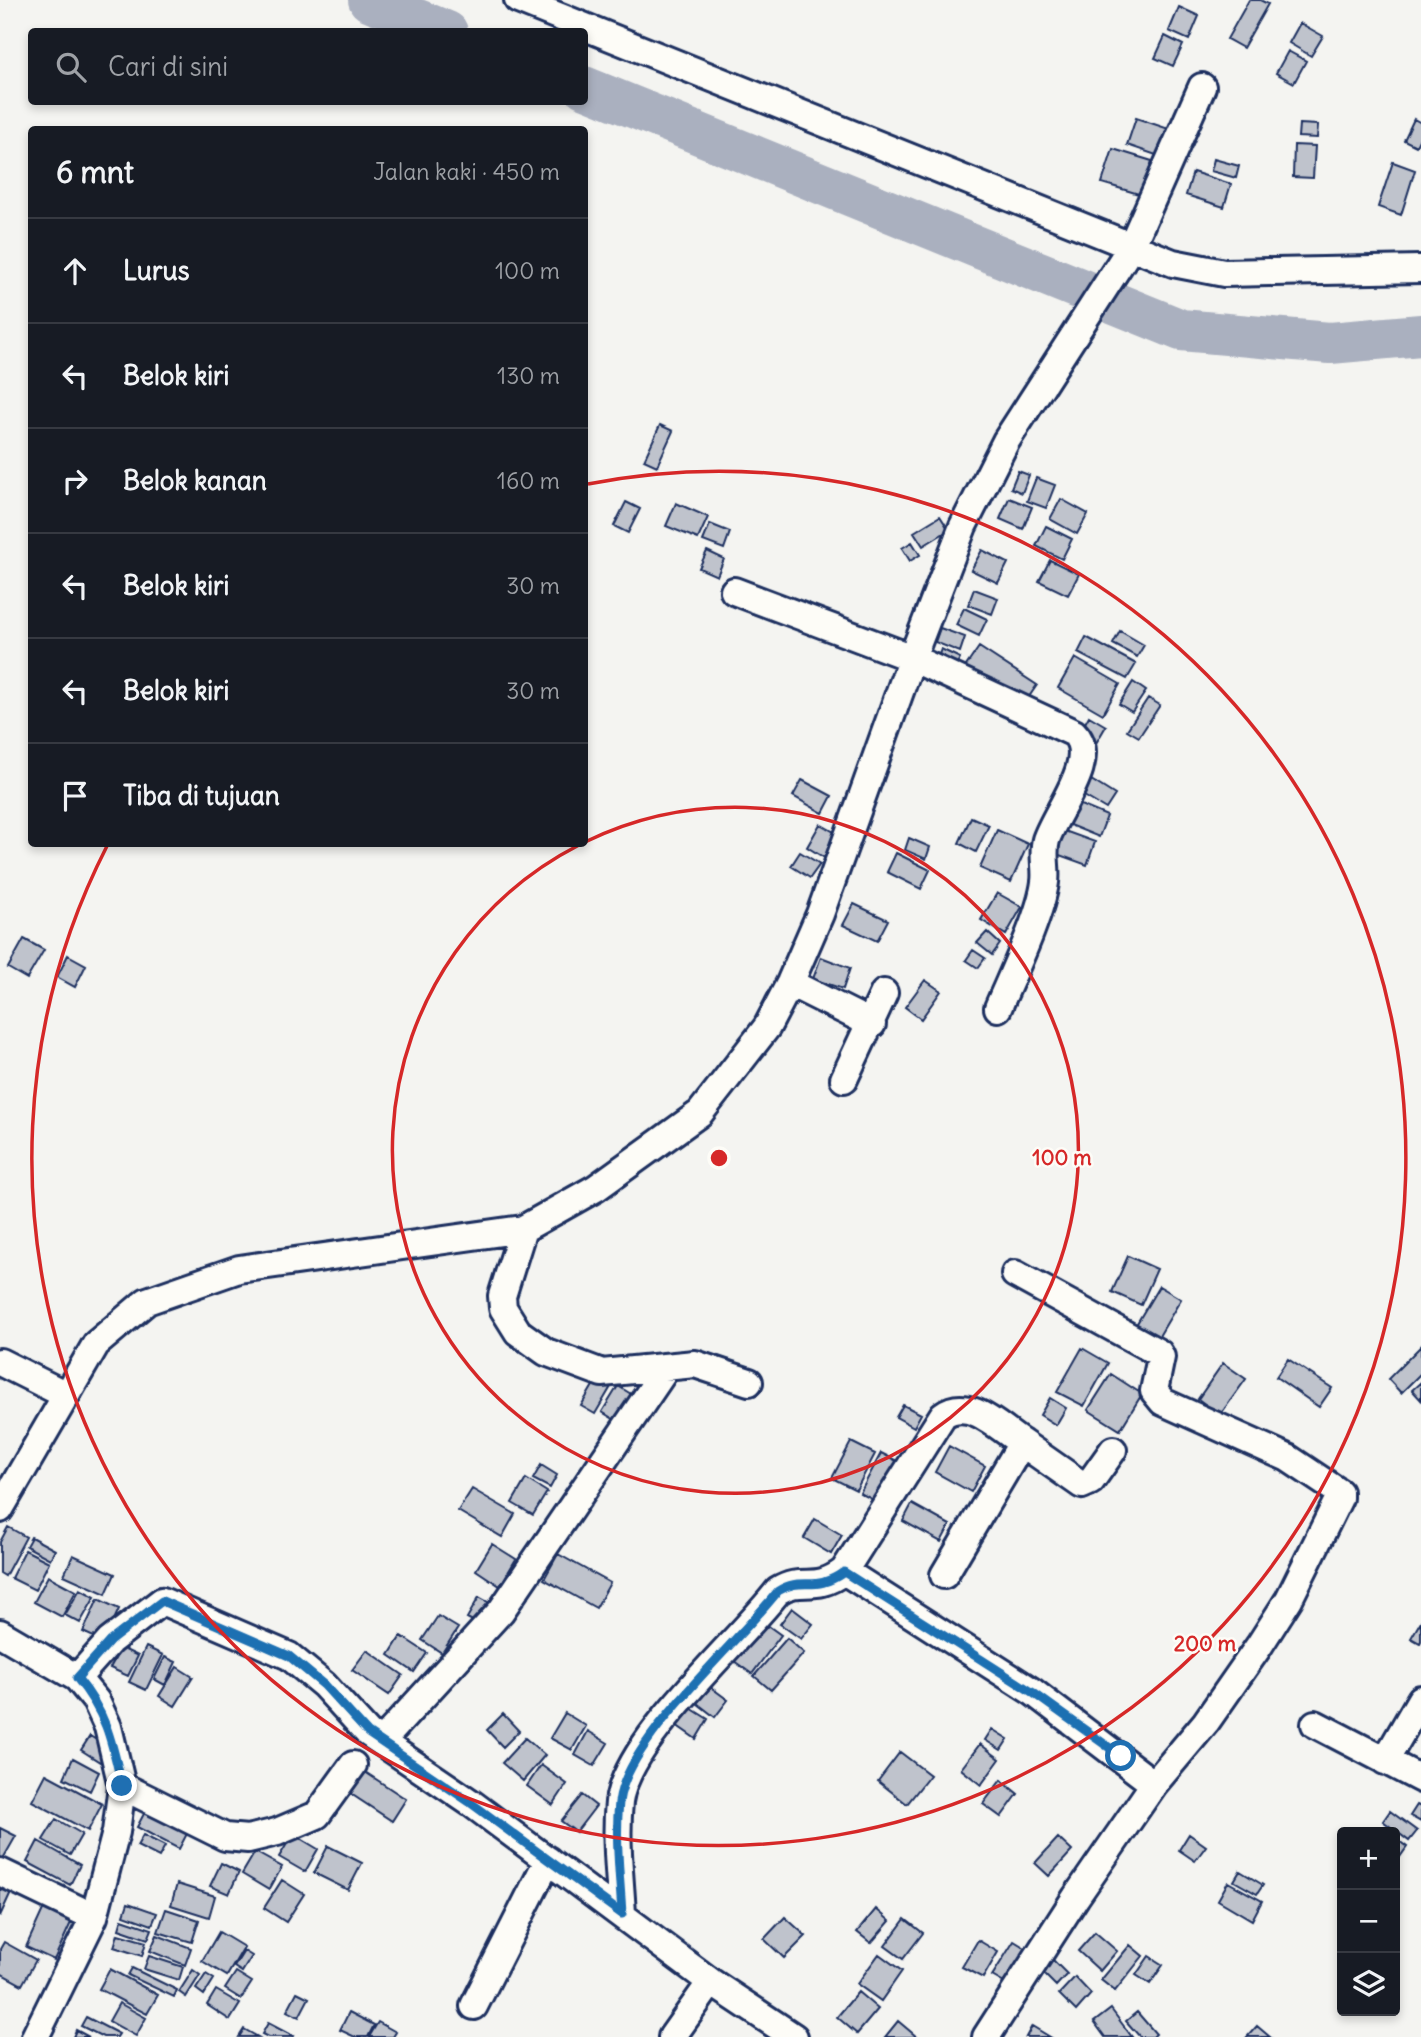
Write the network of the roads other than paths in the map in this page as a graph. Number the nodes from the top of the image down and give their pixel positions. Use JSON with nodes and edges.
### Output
{"nodes":[{"id":1,"x":518,"y":0,"type":"edge"},
{"id":2,"x":587,"y":28,"type":"edge"},
{"id":3,"x":588,"y":29,"type":"edge"},
{"id":4,"x":1202,"y":88,"type":"dead end"},
{"id":5,"x":1129,"y":249,"type":"junction"},
{"id":6,"x":1421,"y":269,"type":"edge"},
{"id":7,"x":734,"y":591,"type":"dead end"},
{"id":8,"x":912,"y":658,"type":"junction"},
{"id":9,"x":789,"y":983,"type":"junction"},
{"id":10,"x":884,"y":993,"type":"dead end"},
{"id":11,"x":999,"y":1008,"type":"dead end"},
{"id":12,"x":872,"y":1024,"type":"junction"},
{"id":13,"x":844,"y":1079,"type":"dead end"},
{"id":14,"x":523,"y":1228,"type":"junction"},
{"id":15,"x":1015,"y":1274,"type":"dead end"},
{"id":16,"x":0,"y":1362,"type":"edge"},
{"id":17,"x":667,"y":1367,"type":"junction"},
{"id":18,"x":749,"y":1382,"type":"dead end"},
{"id":19,"x":66,"y":1395,"type":"junction"},
{"id":20,"x":1022,"y":1443,"type":"junction"},
{"id":21,"x":1113,"y":1450,"type":"dead end"},
{"id":22,"x":0,"y":1509,"type":"edge"},
{"id":23,"x":844,"y":1572,"type":"junction"},
{"id":24,"x":944,"y":1575,"type":"dead end"},
{"id":25,"x":0,"y":1633,"type":"edge"},
{"id":26,"x":77,"y":1678,"type":"junction"},
{"id":27,"x":1421,"y":1699,"type":"edge"},
{"id":28,"x":1315,"y":1724,"type":"dead end"},
{"id":29,"x":381,"y":1742,"type":"junction"},
{"id":30,"x":1385,"y":1761,"type":"junction"},
{"id":31,"x":354,"y":1765,"type":"dead end"},
{"id":32,"x":1421,"y":1779,"type":"edge"},
{"id":33,"x":1154,"y":1784,"type":"junction"},
{"id":34,"x":122,"y":1786,"type":"junction"},
{"id":35,"x":548,"y":1860,"type":"junction"},
{"id":36,"x":0,"y":1872,"type":"edge"},
{"id":37,"x":622,"y":1914,"type":"junction"},
{"id":38,"x":94,"y":1917,"type":"junction"},
{"id":39,"x":711,"y":1982,"type":"junction"},
{"id":40,"x":474,"y":2006,"type":"dead end"},
{"id":41,"x":35,"y":2037,"type":"edge"},
{"id":42,"x":672,"y":2037,"type":"edge"},
{"id":43,"x":794,"y":2037,"type":"edge"},
{"id":44,"x":986,"y":2037,"type":"edge"}],
"edges":[{"from":1,"to":2,"type":"street"},
{"from":3,"to":5,"type":"street"},
{"from":4,"to":5,"type":"street"},
{"from":5,"to":6,"type":"street"},
{"from":5,"to":8,"type":"street"},
{"from":7,"to":8,"type":"street"},
{"from":8,"to":9,"type":"street"},
{"from":8,"to":11,"type":"street"},
{"from":9,"to":12,"type":"street"},
{"from":9,"to":14,"type":"street"},
{"from":10,"to":12,"type":"street"},
{"from":12,"to":13,"type":"street"},
{"from":14,"to":17,"type":"street"},
{"from":14,"to":19,"type":"street"},
{"from":15,"to":33,"type":"street"},
{"from":16,"to":19,"type":"street"},
{"from":17,"to":18,"type":"street"},
{"from":17,"to":29,"type":"street"},
{"from":19,"to":22,"type":"street"},
{"from":20,"to":21,"type":"street"},
{"from":20,"to":23,"type":"street"},
{"from":20,"to":24,"type":"street"},
{"from":23,"to":33,"type":"street"},
{"from":23,"to":37,"type":"street"},
{"from":25,"to":26,"type":"street"},
{"from":26,"to":29,"type":"street"},
{"from":26,"to":34,"type":"street"},
{"from":27,"to":30,"type":"street"},
{"from":28,"to":30,"type":"street"},
{"from":29,"to":35,"type":"street"},
{"from":30,"to":32,"type":"street"},
{"from":31,"to":34,"type":"street"},
{"from":33,"to":44,"type":"street"},
{"from":34,"to":38,"type":"street"},
{"from":35,"to":37,"type":"street"},
{"from":35,"to":40,"type":"street"},
{"from":36,"to":38,"type":"street"},
{"from":37,"to":39,"type":"street"},
{"from":38,"to":41,"type":"street"},
{"from":39,"to":42,"type":"street"},
{"from":39,"to":43,"type":"street"}]}
